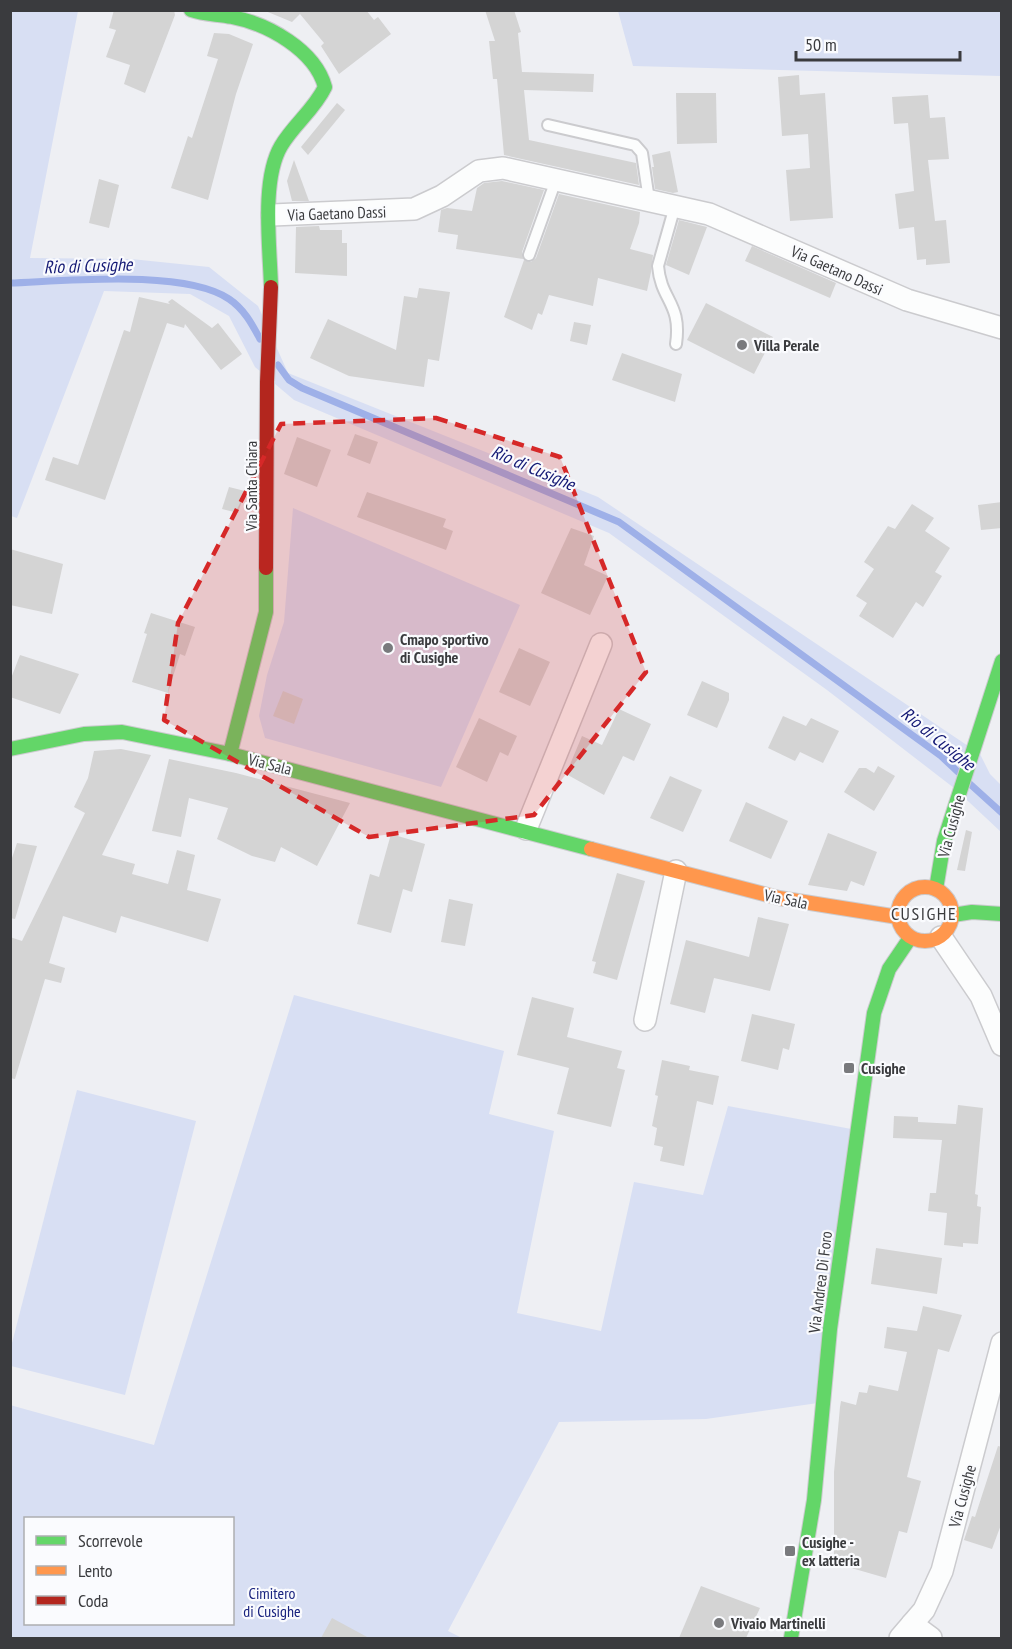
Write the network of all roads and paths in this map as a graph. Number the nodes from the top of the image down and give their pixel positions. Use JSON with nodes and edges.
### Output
{"nodes":[{"id":1,"x":191,"y":10,"type":"edge"},
{"id":2,"x":548,"y":125,"type":"dead end"},
{"id":3,"x":556,"y":180,"type":"junction"},
{"id":4,"x":648,"y":200,"type":"junction"},
{"id":5,"x":675,"y":206,"type":"junction"},
{"id":6,"x":272,"y":215,"type":"junction"},
{"id":7,"x":529,"y":255,"type":"dead end"},
{"id":8,"x":1002,"y":328,"type":"edge"},
{"id":9,"x":676,"y":344,"type":"dead end"},
{"id":10,"x":601,"y":644,"type":"dead end"},
{"id":11,"x":1002,"y":661,"type":"edge"},
{"id":12,"x":10,"y":749,"type":"edge"},
{"id":13,"x":230,"y":753,"type":"junction"},
{"id":14,"x":526,"y":830,"type":"junction"},
{"id":15,"x":676,"y":871,"type":"junction"},
{"id":16,"x":936,"y":889,"type":"junction"},
{"id":17,"x":1002,"y":914,"type":"edge"},
{"id":18,"x":952,"y":915,"type":"junction"},
{"id":19,"x":898,"y":917,"type":"junction"},
{"id":20,"x":941,"y":937,"type":"junction"},
{"id":21,"x":910,"y":938,"type":"junction"},
{"id":22,"x":645,"y":1020,"type":"dead end"},
{"id":23,"x":1002,"y":1045,"type":"edge"},
{"id":24,"x":1002,"y":1343,"type":"edge"},
{"id":25,"x":906,"y":1631,"type":"edge"},
{"id":26,"x":791,"y":1638,"type":"edge"},
{"id":27,"x":931,"y":1638,"type":"edge"}],
"edges":[{"from":1,"to":6,"type":"street","name":"Via Gaetano Dassi"},
{"from":2,"to":4,"type":"lane"},
{"from":3,"to":4,"type":"street","name":"Via Gaetano Dassi"},
{"from":3,"to":6,"type":"street","name":"Via Gaetano Dassi"},
{"from":3,"to":7,"type":"lane"},
{"from":4,"to":5,"type":"street","name":"Via Gaetano Dassi"},
{"from":5,"to":8,"type":"street","name":"Via Gaetano Dassi"},
{"from":5,"to":9,"type":"lane"},
{"from":6,"to":13,"type":"street","name":"Via Santa Chiara"},
{"from":10,"to":14,"type":"street"},
{"from":11,"to":16,"type":"street","name":"Via Cusighe"},
{"from":12,"to":13,"type":"street","name":"Via Sala"},
{"from":13,"to":14,"type":"street","name":"Via Sala"},
{"from":14,"to":15,"type":"street","name":"Via Sala"},
{"from":15,"to":19,"type":"street","name":"Via Sala"},
{"from":15,"to":22,"type":"street"},
{"from":16,"to":18,"type":"street"},
{"from":16,"to":19,"type":"street"},
{"from":17,"to":18,"type":"street"},
{"from":18,"to":20,"type":"street"},
{"from":19,"to":21,"type":"street"},
{"from":20,"to":21,"type":"street"},
{"from":20,"to":23,"type":"street"},
{"from":21,"to":26,"type":"street","name":"Via Andrea Di Foro"},
{"from":24,"to":25,"type":"street","name":"Via Cusighe"},
{"from":25,"to":27,"type":"street"}]}
